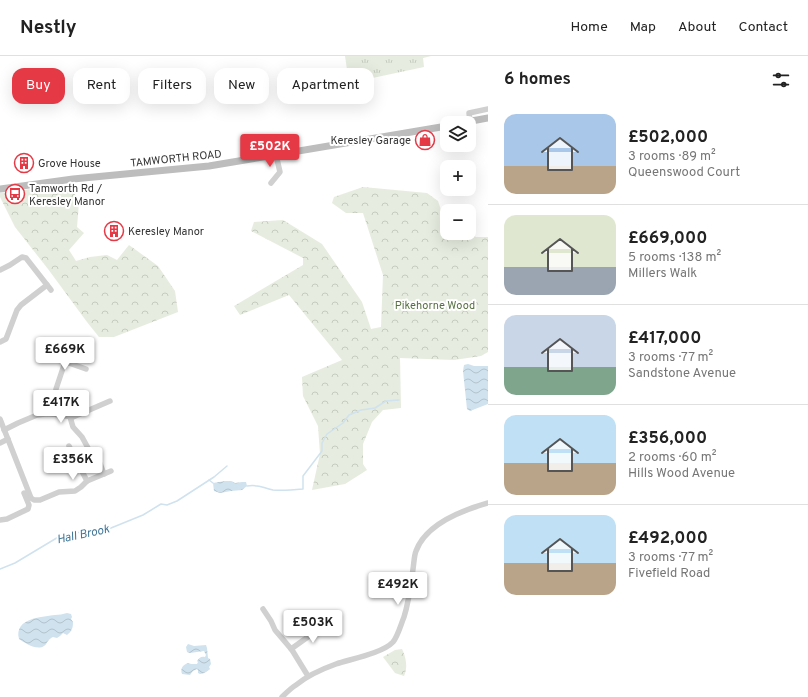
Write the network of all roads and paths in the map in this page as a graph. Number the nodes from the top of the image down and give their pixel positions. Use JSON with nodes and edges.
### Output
{"nodes":[{"id":1,"x":488,"y":109,"type":"edge"},
{"id":2,"x":469,"y":116,"type":"edge"},
{"id":3,"x":488,"y":118,"type":"edge"},
{"id":4,"x":476,"y":120,"type":"edge"},
{"id":5,"x":440,"y":127,"type":"edge"},
{"id":6,"x":276,"y":155,"type":"junction"},
{"id":7,"x":271,"y":183,"type":"dead end"},
{"id":8,"x":0,"y":189,"type":"edge"},
{"id":9,"x":0,"y":270,"type":"edge"},
{"id":10,"x":47,"y":285,"type":"junction"},
{"id":11,"x":51,"y":290,"type":"dead end"},
{"id":12,"x":0,"y":342,"type":"edge"},
{"id":13,"x":49,"y":356,"type":"dead end"},
{"id":14,"x":65,"y":362,"type":"junction"},
{"id":15,"x":86,"y":369,"type":"dead end"},
{"id":16,"x":110,"y":401,"type":"dead end"},
{"id":17,"x":53,"y":414,"type":"junction"},
{"id":18,"x":70,"y":417,"type":"junction"},
{"id":19,"x":0,"y":419,"type":"edge"},
{"id":20,"x":4,"y":430,"type":"junction"},
{"id":21,"x":8,"y":439,"type":"junction"},
{"id":22,"x":0,"y":443,"type":"edge"},
{"id":23,"x":69,"y":446,"type":"dead end"},
{"id":24,"x":111,"y":471,"type":"dead end"},
{"id":25,"x":104,"y":474,"type":"junction"},
{"id":26,"x":87,"y":481,"type":"junction"},
{"id":27,"x":24,"y":493,"type":"dead end"},
{"id":28,"x":488,"y":504,"type":"edge"},
{"id":29,"x":0,"y":520,"type":"edge"},
{"id":30,"x":263,"y":609,"type":"dead end"},
{"id":31,"x":326,"y":624,"type":"dead end"},
{"id":32,"x":291,"y":649,"type":"junction"},
{"id":33,"x":308,"y":676,"type":"junction"},
{"id":34,"x":282,"y":697,"type":"edge"}],
"edges":[{"from":1,"to":2,"type":"street"},
{"from":3,"to":4,"type":"main road"},
{"from":5,"to":6,"type":"main road","name":"TAMWORTH ROAD"},
{"from":6,"to":7,"type":"street"},
{"from":6,"to":8,"type":"main road","name":"TAMWORTH ROAD"},
{"from":9,"to":10,"type":"street"},
{"from":10,"to":11,"type":"street"},
{"from":10,"to":12,"type":"street"},
{"from":13,"to":14,"type":"street"},
{"from":14,"to":15,"type":"street"},
{"from":14,"to":17,"type":"street"},
{"from":16,"to":18,"type":"street"},
{"from":17,"to":18,"type":"street"},
{"from":17,"to":20,"type":"street"},
{"from":18,"to":25,"type":"street"},
{"from":19,"to":20,"type":"street"},
{"from":20,"to":21,"type":"street"},
{"from":21,"to":22,"type":"street"},
{"from":21,"to":26,"type":"street"},
{"from":23,"to":26,"type":"street"},
{"from":24,"to":25,"type":"street"},
{"from":25,"to":26,"type":"street"},
{"from":27,"to":29,"type":"street"},
{"from":28,"to":33,"type":"street"},
{"from":30,"to":32,"type":"street"},
{"from":31,"to":32,"type":"street"},
{"from":32,"to":33,"type":"street"},
{"from":33,"to":34,"type":"street"}]}
